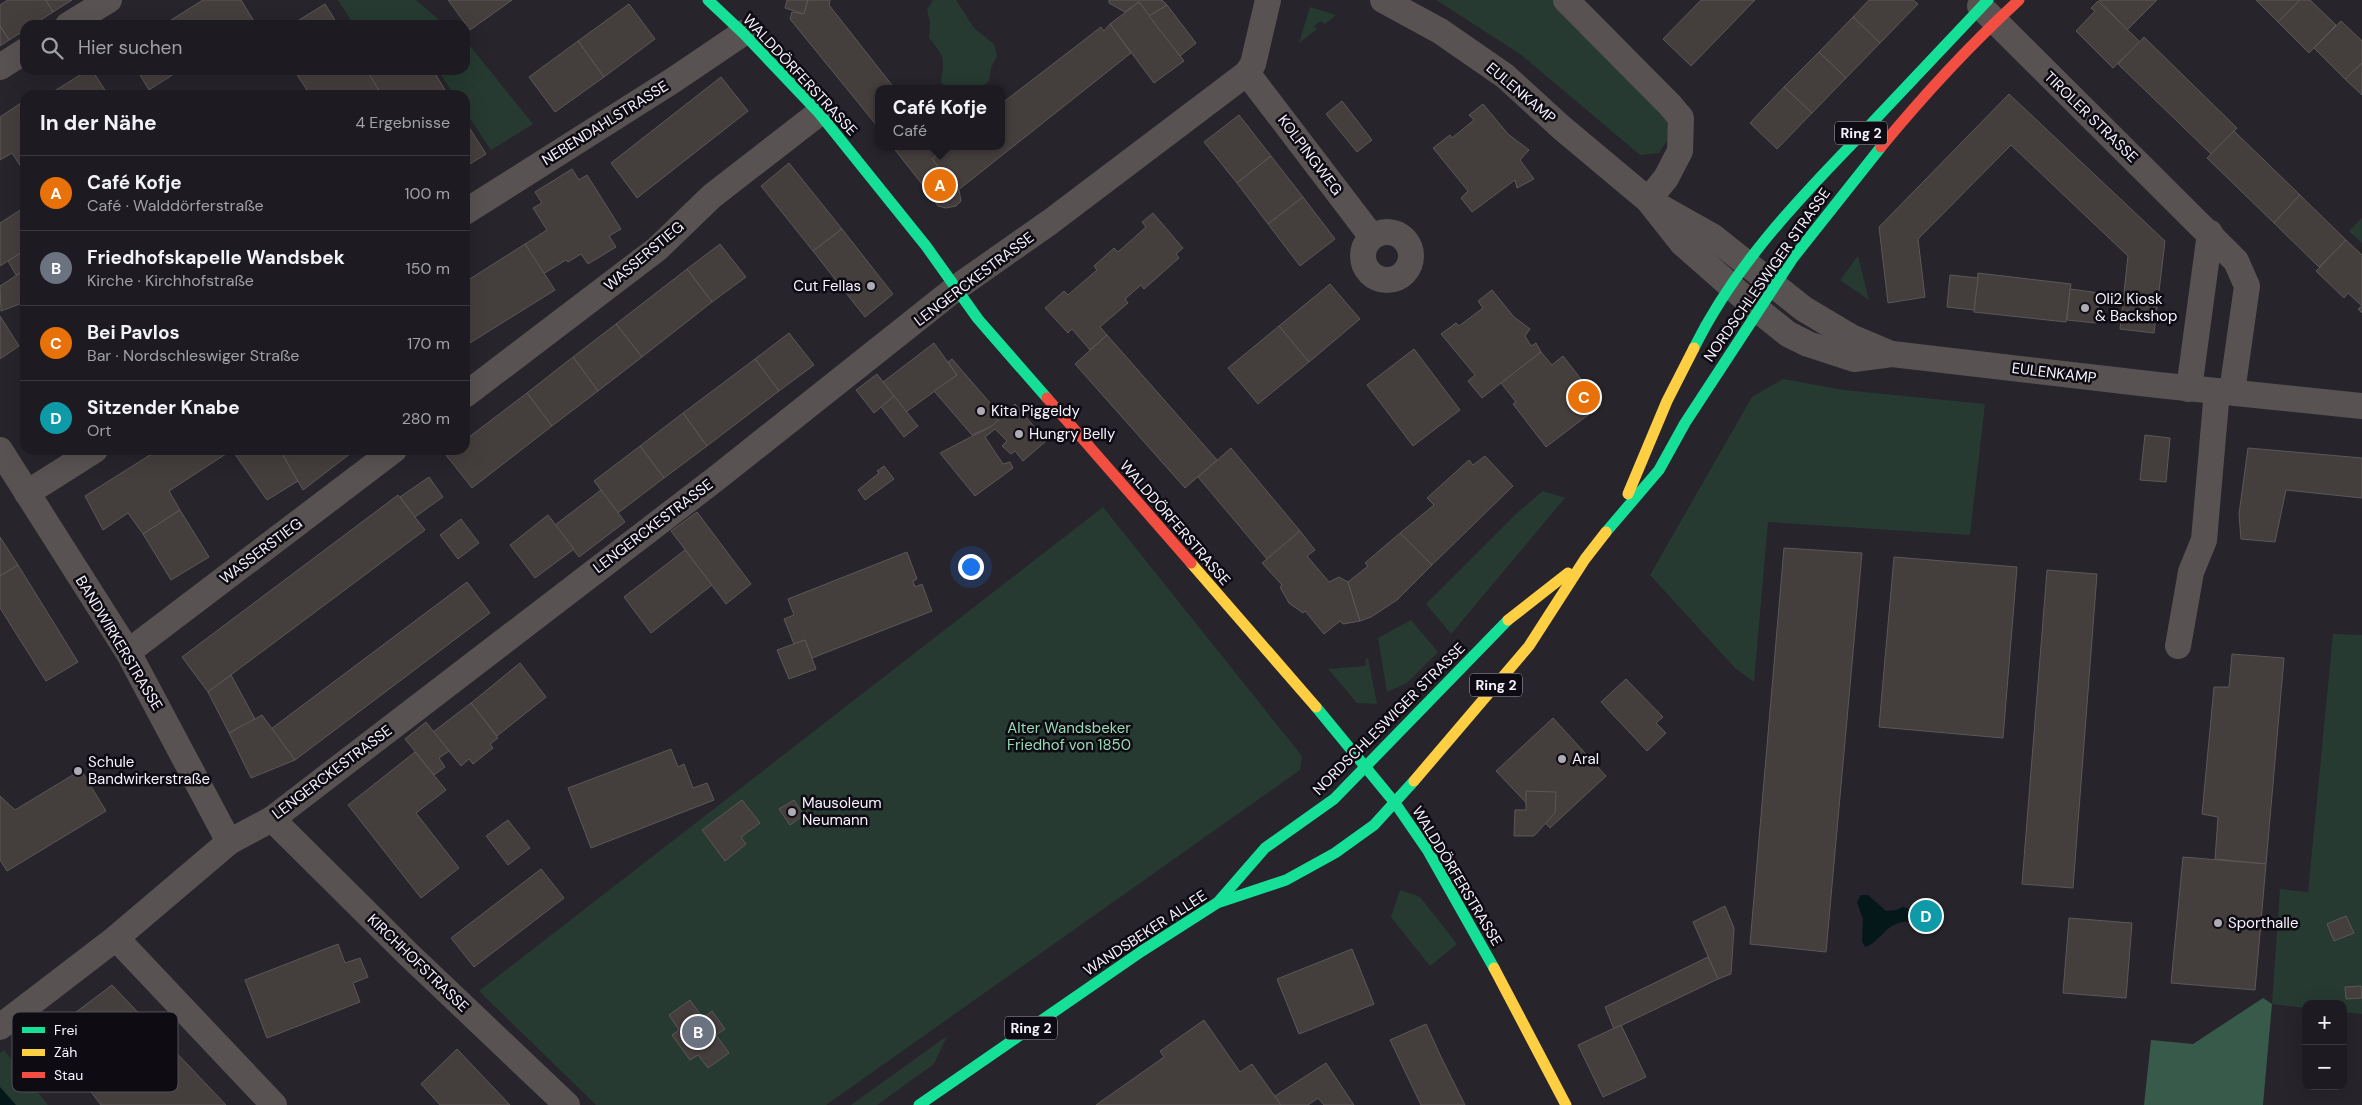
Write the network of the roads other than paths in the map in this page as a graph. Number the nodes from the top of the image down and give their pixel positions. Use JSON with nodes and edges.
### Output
{"nodes":[{"id":1,"x":109,"y":0,"type":"edge"},
{"id":2,"x":708,"y":0,"type":"edge"},
{"id":3,"x":1268,"y":0,"type":"edge"},
{"id":4,"x":1383,"y":0,"type":"edge"},
{"id":5,"x":1566,"y":0,"type":"edge"},
{"id":6,"x":2019,"y":0,"type":"edge"},
{"id":7,"x":1985,"y":7,"type":"edge"},
{"id":8,"x":76,"y":20,"type":"edge"},
{"id":9,"x":743,"y":33,"type":"junction"},
{"id":10,"x":20,"y":54,"type":"edge"},
{"id":11,"x":0,"y":66,"type":"edge"},
{"id":12,"x":1248,"y":74,"type":"junction"},
{"id":13,"x":819,"y":113,"type":"junction"},
{"id":14,"x":1648,"y":200,"type":"junction"},
{"id":15,"x":470,"y":209,"type":"edge"},
{"id":16,"x":2210,"y":233,"type":"junction"},
{"id":17,"x":1372,"y":237,"type":"dead end"},
{"id":18,"x":1746,"y":263,"type":"junction"},
{"id":19,"x":1730,"y":286,"type":"junction"},
{"id":20,"x":1774,"y":286,"type":"junction"},
{"id":21,"x":956,"y":288,"type":"junction"},
{"id":22,"x":1758,"y":310,"type":"junction"},
{"id":23,"x":1892,"y":354,"type":"junction"},
{"id":24,"x":2189,"y":389,"type":"junction"},
{"id":25,"x":470,"y":391,"type":"edge"},
{"id":26,"x":2224,"y":392,"type":"junction"},
{"id":27,"x":2362,"y":406,"type":"edge"},
{"id":28,"x":0,"y":450,"type":"edge"},
{"id":29,"x":87,"y":455,"type":"edge"},
{"id":30,"x":387,"y":455,"type":"edge"},
{"id":31,"x":27,"y":493,"type":"junction"},
{"id":32,"x":1620,"y":514,"type":"junction"},
{"id":33,"x":1585,"y":559,"type":"junction"},
{"id":34,"x":2178,"y":646,"type":"dead end"},
{"id":35,"x":128,"y":652,"type":"junction"},
{"id":36,"x":1367,"y":766,"type":"junction"},
{"id":37,"x":1395,"y":803,"type":"junction"},
{"id":38,"x":272,"y":819,"type":"junction"},
{"id":39,"x":230,"y":842,"type":"junction"},
{"id":40,"x":1217,"y":903,"type":"junction"},
{"id":41,"x":116,"y":938,"type":"junction"},
{"id":42,"x":20,"y":1012,"type":"edge"},
{"id":43,"x":12,"y":1018,"type":"edge"},
{"id":44,"x":0,"y":1027,"type":"edge"},
{"id":45,"x":274,"y":1105,"type":"edge"},
{"id":46,"x":567,"y":1105,"type":"edge"},
{"id":47,"x":919,"y":1105,"type":"edge"},
{"id":48,"x":1566,"y":1105,"type":"edge"}],
"edges":[{"from":1,"to":8,"type":"street"},
{"from":2,"to":9,"type":"main road","name":"WALDDÖRFERSTRASSE"},
{"from":3,"to":12,"type":"street"},
{"from":4,"to":14,"type":"street","name":"EULENKAMP"},
{"from":5,"to":14,"type":"street"},
{"from":6,"to":7,"type":"main road","name":"NORDSCHLESWIGER STRASSE","number":"Ring 2"},
{"from":7,"to":16,"type":"street","name":"TIROLER STRASSE"},
{"from":7,"to":18,"type":"main road","name":"NORDSCHLESWIGER STRASSE","number":"Ring 2"},
{"from":7,"to":20,"type":"main road","name":"NORDSCHLESWIGER STRASSE","number":"Ring 2"},
{"from":9,"to":13,"type":"main road","name":"WALDDÖRFERSTRASSE"},
{"from":9,"to":15,"type":"street","name":"NEBENDAHLSTRASSE"},
{"from":10,"to":11,"type":"street"},
{"from":12,"to":17,"type":"street","name":"KOLPINGWEG"},
{"from":12,"to":21,"type":"street","name":"LENGERCKESTRASSE"},
{"from":13,"to":21,"type":"main road","name":"WALDDÖRFERSTRASSE"},
{"from":13,"to":25,"type":"street","name":"WASSERSTIEG"},
{"from":14,"to":18,"type":"street","name":"EULENKAMP"},
{"from":14,"to":19,"type":"street","name":"EULENKAMP"},
{"from":16,"to":24,"type":"street"},
{"from":16,"to":26,"type":"street","name":"TIROLER STRASSE"},
{"from":18,"to":19,"type":"main road","name":"NORDSCHLESWIGER STRASSE","number":"Ring 2"},
{"from":18,"to":20,"type":"street","name":"EULENKAMP"},
{"from":19,"to":22,"type":"street","name":"EULENKAMP"},
{"from":19,"to":32,"type":"main road","name":"NORDSCHLESWIGER STRASSE","number":"Ring 2"},
{"from":20,"to":22,"type":"main road","name":"NORDSCHLESWIGER STRASSE","number":"Ring 2"},
{"from":20,"to":23,"type":"street","name":"EULENKAMP"},
{"from":21,"to":36,"type":"main road","name":"WALDDÖRFERSTRASSE"},
{"from":21,"to":38,"type":"street","name":"LENGERCKESTRASSE"},
{"from":22,"to":23,"type":"street","name":"EULENKAMP"},
{"from":22,"to":32,"type":"main road","name":"NORDSCHLESWIGER STRASSE","number":"Ring 2"},
{"from":23,"to":24,"type":"street","name":"EULENKAMP"},
{"from":24,"to":26,"type":"street","name":"EULENKAMP"},
{"from":26,"to":27,"type":"street","name":"EULENKAMP"},
{"from":26,"to":34,"type":"street"},
{"from":28,"to":31,"type":"street","name":"BANDWIRKERSTRASSE"},
{"from":29,"to":31,"type":"street"},
{"from":30,"to":35,"type":"street","name":"WASSERSTIEG"},
{"from":31,"to":35,"type":"street","name":"BANDWIRKERSTRASSE"},
{"from":32,"to":33,"type":"main road","name":"NORDSCHLESWIGER STRASSE","number":"Ring 2"},
{"from":33,"to":36,"type":"main road","name":"NORDSCHLESWIGER STRASSE","number":"Ring 2"},
{"from":33,"to":37,"type":"main road","name":"NORDSCHLESWIGER STRASSE","number":"Ring 2"},
{"from":35,"to":39,"type":"street","name":"BANDWIRKERSTRASSE"},
{"from":36,"to":37,"type":"main road","name":"WALDDÖRFERSTRASSE"},
{"from":36,"to":40,"type":"main road","name":"NORDSCHLESWIGER STRASSE","number":"Ring 2"},
{"from":37,"to":40,"type":"main road","name":"WANDSBEKER ALLEE","number":"Ring 2"},
{"from":37,"to":48,"type":"main road","name":"WALDDÖRFERSTRASSE"},
{"from":38,"to":39,"type":"street","name":"LENGERCKESTRASSE"},
{"from":38,"to":46,"type":"street","name":"KIRCHHOFSTRASSE"},
{"from":39,"to":41,"type":"street","name":"LENGERCKESTRASSE"},
{"from":40,"to":47,"type":"main road","name":"WANDSBEKER ALLEE","number":"Ring 2"},
{"from":41,"to":42,"type":"street","name":"LENGERCKESTRASSE"},
{"from":41,"to":45,"type":"street"},
{"from":43,"to":44,"type":"street","name":"LENGERCKESTRASSE"}]}
